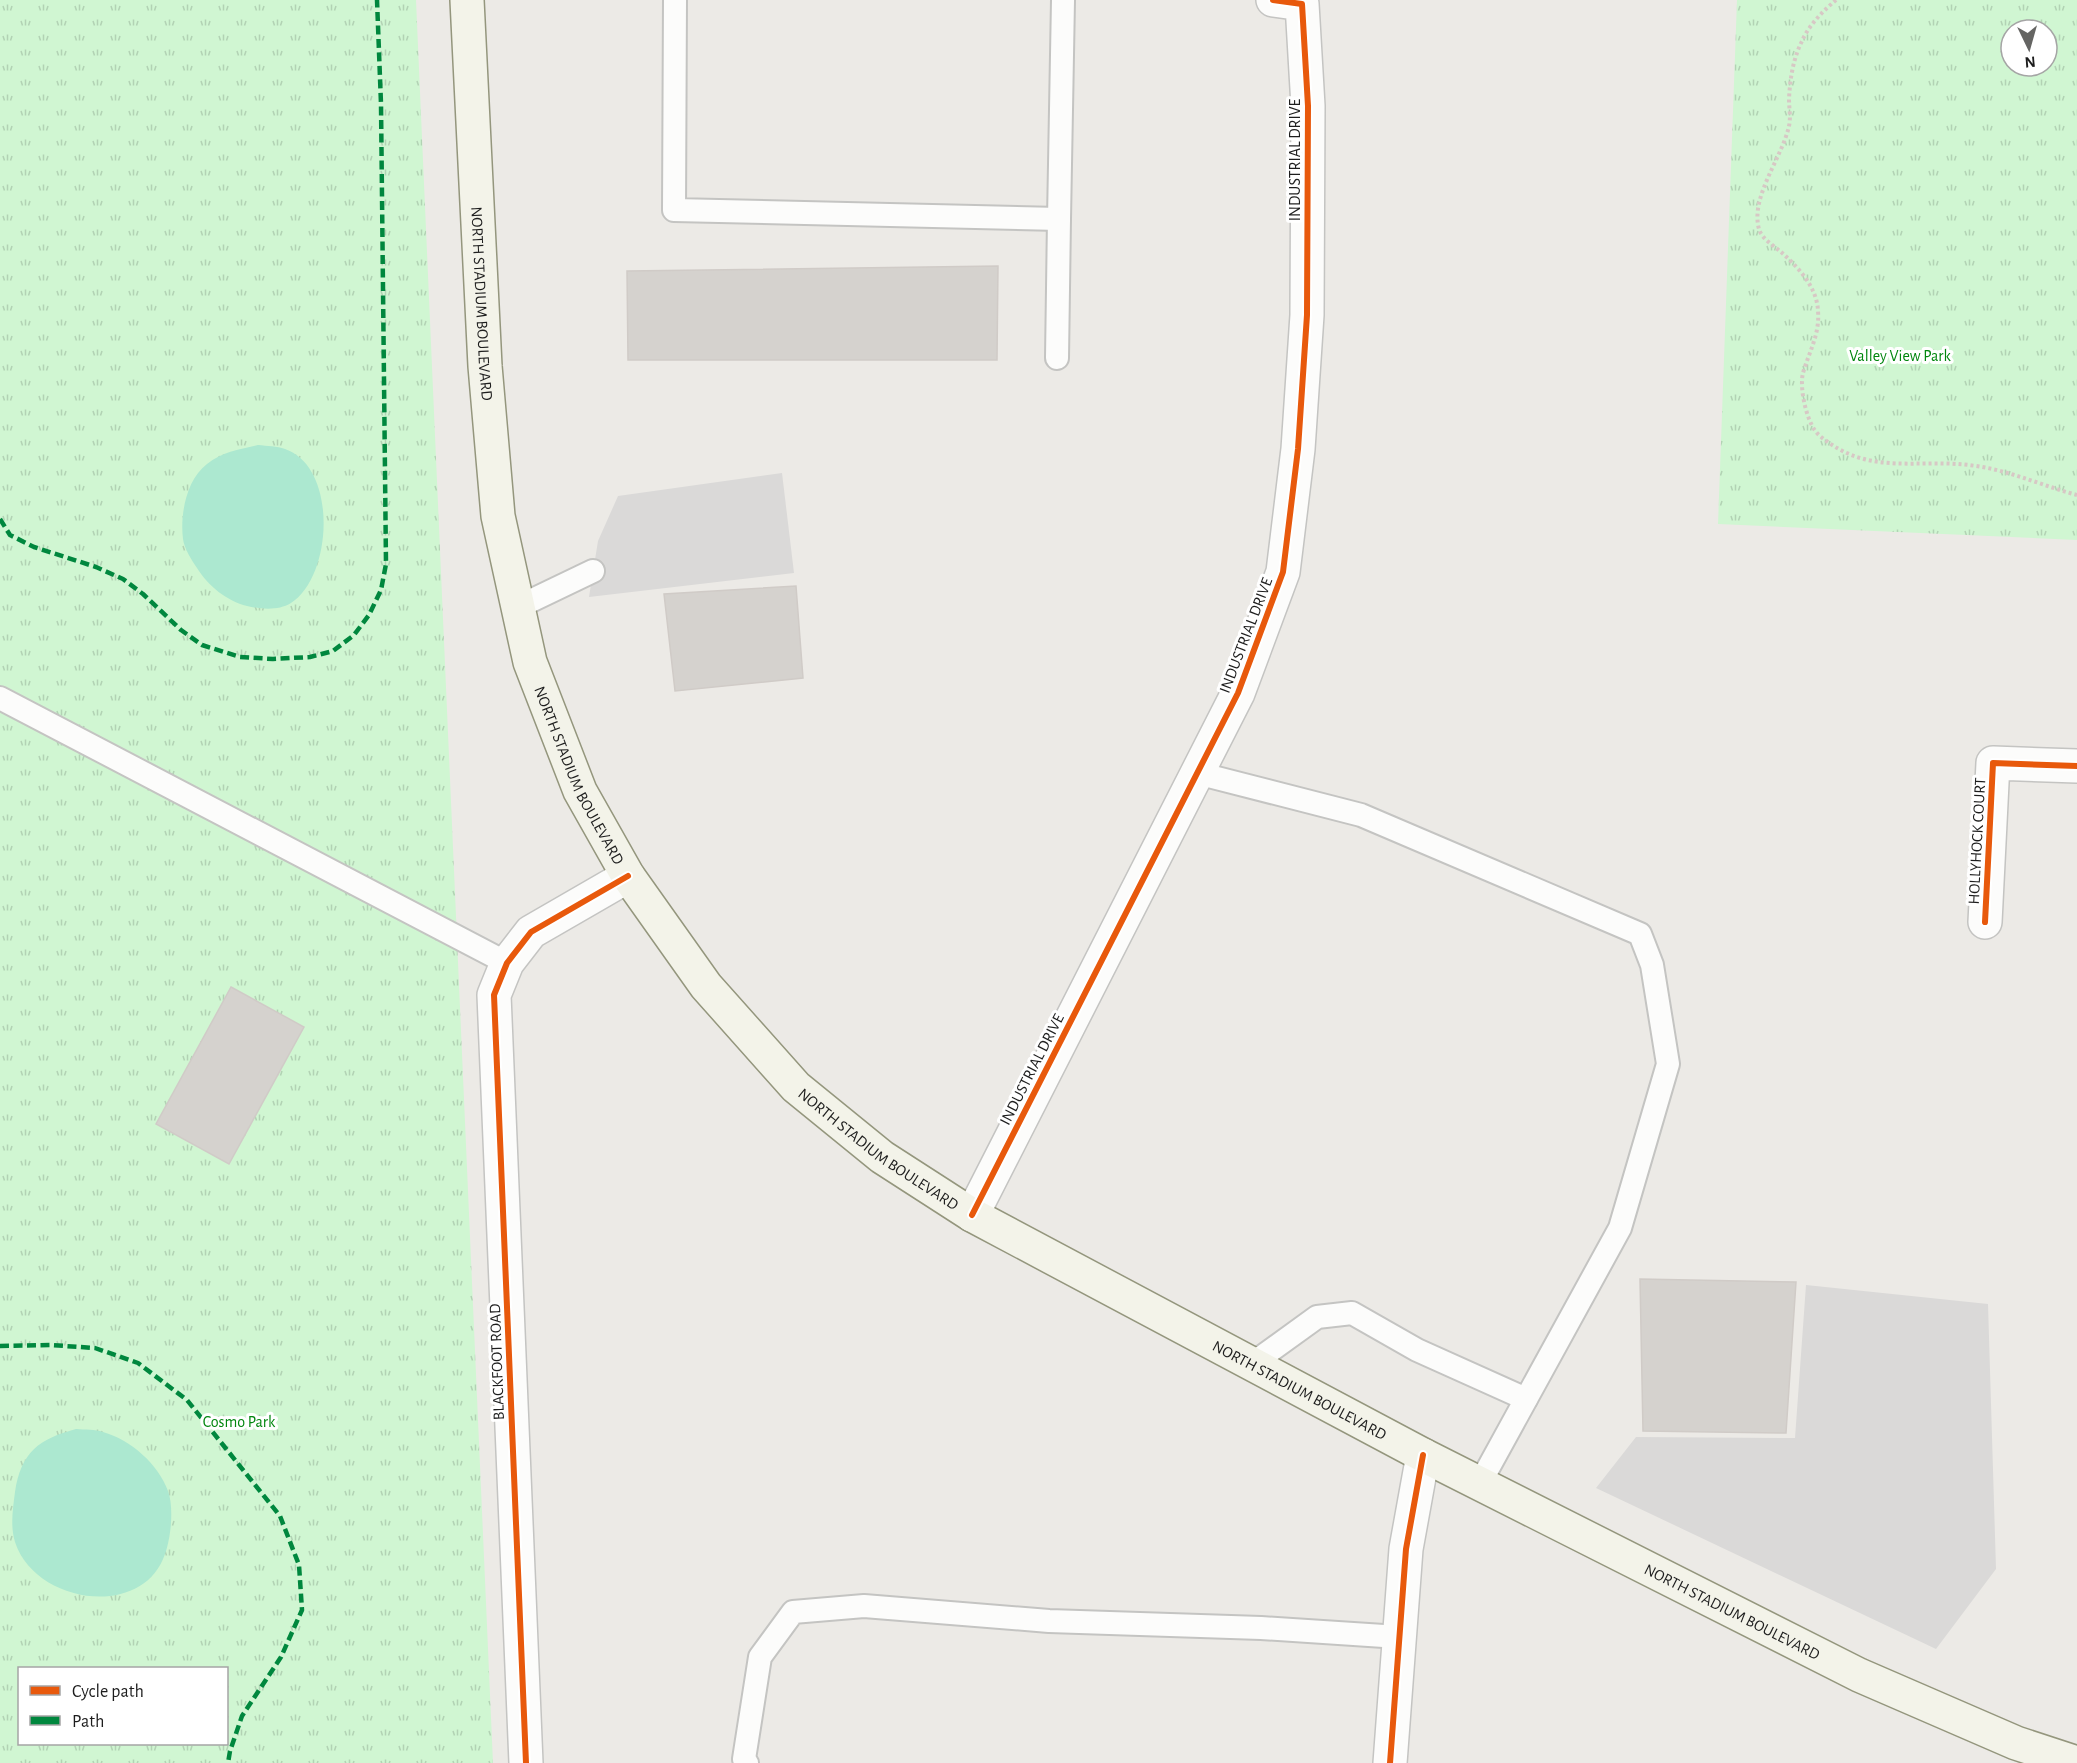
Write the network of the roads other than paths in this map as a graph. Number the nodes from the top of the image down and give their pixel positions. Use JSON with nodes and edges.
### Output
{"nodes":[{"id":1,"x":466,"y":0,"type":"edge"},
{"id":2,"x":675,"y":0,"type":"edge"},
{"id":3,"x":1063,"y":0,"type":"edge"},
{"id":4,"x":1296,"y":1,"type":"edge"},
{"id":5,"x":1059,"y":219,"type":"junction"},
{"id":6,"x":1057,"y":358,"type":"dead end"},
{"id":7,"x":593,"y":571,"type":"dead end"},
{"id":8,"x":518,"y":607,"type":"junction"},
{"id":9,"x":0,"y":698,"type":"edge"},
{"id":10,"x":2077,"y":765,"type":"edge"},
{"id":11,"x":1197,"y":773,"type":"junction"},
{"id":12,"x":628,"y":876,"type":"junction"},
{"id":13,"x":1985,"y":922,"type":"dead end"},
{"id":14,"x":507,"y":963,"type":"junction"},
{"id":15,"x":972,"y":1215,"type":"junction"},
{"id":16,"x":1252,"y":1364,"type":"junction"},
{"id":17,"x":1526,"y":1399,"type":"junction"},
{"id":18,"x":1423,"y":1455,"type":"junction"},
{"id":19,"x":1480,"y":1483,"type":"junction"},
{"id":20,"x":1399,"y":1637,"type":"junction"},
{"id":21,"x":2077,"y":1762,"type":"edge"},
{"id":22,"x":526,"y":1763,"type":"edge"},
{"id":23,"x":747,"y":1763,"type":"edge"},
{"id":24,"x":1390,"y":1763,"type":"edge"}],
"edges":[{"from":1,"to":8,"type":"main road","name":"NORTH STADIUM BOULEVARD"},
{"from":2,"to":5,"type":"lane"},
{"from":3,"to":5,"type":"lane"},
{"from":4,"to":11,"type":"street","name":"INDUSTRIAL DRIVE"},
{"from":5,"to":6,"type":"lane"},
{"from":7,"to":8,"type":"lane"},
{"from":8,"to":12,"type":"main road","name":"NORTH STADIUM BOULEVARD"},
{"from":9,"to":14,"type":"lane"},
{"from":10,"to":13,"type":"street","name":"HOLLYHOCK COURT"},
{"from":11,"to":15,"type":"street","name":"INDUSTRIAL DRIVE"},
{"from":11,"to":17,"type":"lane"},
{"from":12,"to":14,"type":"street","name":"BLACKFOOT ROAD"},
{"from":12,"to":15,"type":"main road","name":"NORTH STADIUM BOULEVARD"},
{"from":14,"to":22,"type":"street","name":"BLACKFOOT ROAD"},
{"from":15,"to":16,"type":"main road","name":"NORTH STADIUM BOULEVARD"},
{"from":16,"to":17,"type":"lane"},
{"from":16,"to":18,"type":"main road","name":"NORTH STADIUM BOULEVARD"},
{"from":17,"to":19,"type":"lane"},
{"from":18,"to":19,"type":"main road","name":"NORTH STADIUM BOULEVARD"},
{"from":18,"to":20,"type":"street"},
{"from":19,"to":21,"type":"main road","name":"NORTH STADIUM BOULEVARD"},
{"from":20,"to":23,"type":"lane"},
{"from":20,"to":24,"type":"street"}]}
